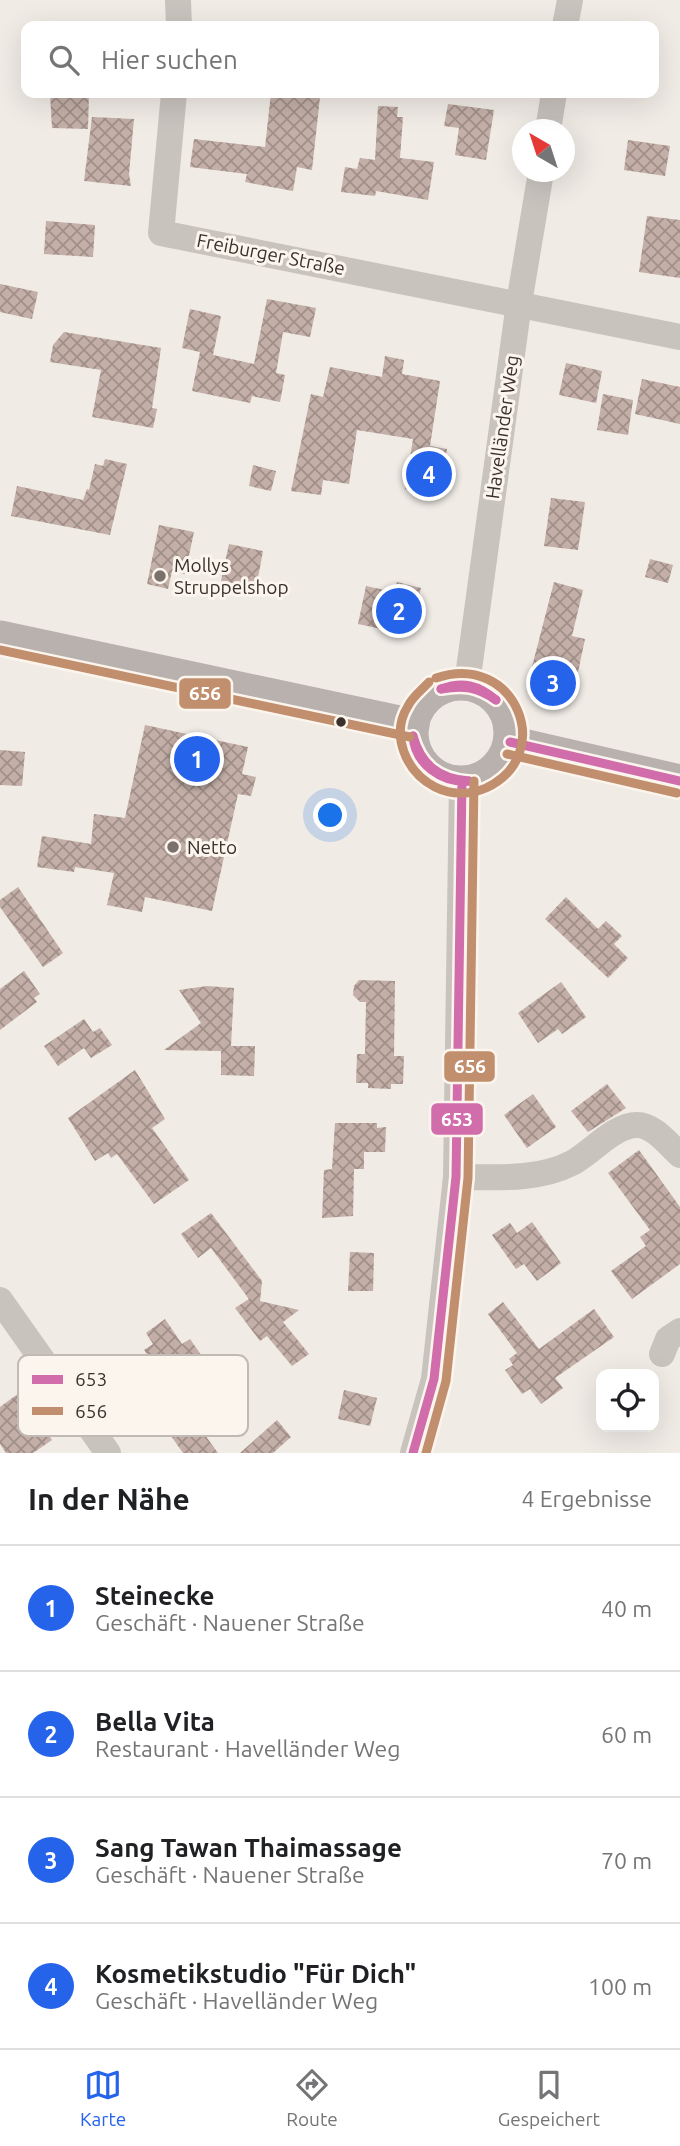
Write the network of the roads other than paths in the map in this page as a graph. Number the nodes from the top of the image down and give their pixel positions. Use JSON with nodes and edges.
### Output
{"nodes":[{"id":1,"x":178,"y":0,"type":"edge"},
{"id":2,"x":570,"y":0,"type":"edge"},
{"id":3,"x":179,"y":21,"type":"edge"},
{"id":4,"x":566,"y":21,"type":"edge"},
{"id":5,"x":174,"y":98,"type":"edge"},
{"id":6,"x":553,"y":98,"type":"edge"},
{"id":7,"x":550,"y":119,"type":"edge"},
{"id":8,"x":539,"y":182,"type":"edge"},
{"id":9,"x":519,"y":303,"type":"junction"},
{"id":10,"x":680,"y":337,"type":"edge"},
{"id":11,"x":0,"y":637,"type":"edge"},
{"id":12,"x":467,"y":684,"type":"junction"},
{"id":13,"x":413,"y":725,"type":"junction"},
{"id":14,"x":509,"y":742,"type":"junction"},
{"id":15,"x":680,"y":781,"type":"edge"},
{"id":16,"x":462,"y":782,"type":"junction"},
{"id":17,"x":680,"y":1155,"type":"edge"},
{"id":18,"x":456,"y":1177,"type":"junction"},
{"id":19,"x":0,"y":1300,"type":"edge"},
{"id":20,"x":9,"y":1330,"type":"edge"},
{"id":21,"x":680,"y":1331,"type":"edge"},
{"id":22,"x":662,"y":1354,"type":"dead end"},
{"id":23,"x":29,"y":1355,"type":"edge"},
{"id":24,"x":94,"y":1436,"type":"edge"},
{"id":25,"x":108,"y":1453,"type":"edge"},
{"id":26,"x":413,"y":1453,"type":"edge"}],
"edges":[{"from":1,"to":3,"type":"street"},
{"from":2,"to":4,"type":"street"},
{"from":5,"to":9,"type":"street","name":"Freiburger Straße"},
{"from":6,"to":7,"type":"street"},
{"from":8,"to":9,"type":"street","name":"Havelländer Weg"},
{"from":9,"to":10,"type":"street"},
{"from":9,"to":12,"type":"street","name":"Havelländer Weg"},
{"from":11,"to":13,"type":"main road"},
{"from":12,"to":13,"type":"main road"},
{"from":12,"to":14,"type":"main road"},
{"from":13,"to":16,"type":"main road"},
{"from":14,"to":15,"type":"main road"},
{"from":14,"to":16,"type":"main road"},
{"from":16,"to":18,"type":"street"},
{"from":17,"to":18,"type":"street"},
{"from":18,"to":26,"type":"street"},
{"from":19,"to":20,"type":"street"},
{"from":20,"to":23,"type":"street"},
{"from":21,"to":22,"type":"street"},
{"from":24,"to":25,"type":"street"}]}
